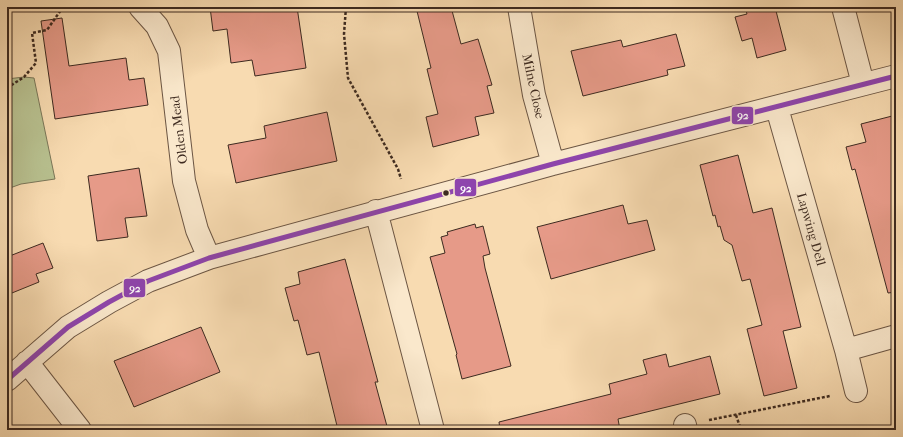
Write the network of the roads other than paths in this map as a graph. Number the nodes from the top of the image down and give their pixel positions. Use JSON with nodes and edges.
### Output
{"nodes":[{"id":1,"x":140,"y":7,"type":"edge"},
{"id":2,"x":519,"y":7,"type":"edge"},
{"id":3,"x":843,"y":7,"type":"edge"},
{"id":4,"x":896,"y":76,"type":"edge"},
{"id":5,"x":863,"y":84,"type":"junction"},
{"id":6,"x":777,"y":108,"type":"junction"},
{"id":7,"x":553,"y":164,"type":"junction"},
{"id":8,"x":376,"y":211,"type":"junction"},
{"id":9,"x":209,"y":258,"type":"junction"},
{"id":10,"x":896,"y":336,"type":"edge"},
{"id":11,"x":846,"y":350,"type":"junction"},
{"id":12,"x":27,"y":362,"type":"junction"},
{"id":13,"x":7,"y":380,"type":"edge"},
{"id":14,"x":856,"y":391,"type":"road end"},
{"id":15,"x":80,"y":430,"type":"edge"},
{"id":16,"x":433,"y":430,"type":"edge"}],
"edges":[{"from":1,"to":9,"type":"street","name":"Olden Mead"},
{"from":2,"to":7,"type":"street","name":"Milne Close"},
{"from":3,"to":5,"type":"street"},
{"from":4,"to":5,"type":"street"},
{"from":5,"to":6,"type":"street"},
{"from":6,"to":7,"type":"street"},
{"from":6,"to":11,"type":"street","name":"Lapwing Dell"},
{"from":7,"to":8,"type":"street"},
{"from":8,"to":9,"type":"street"},
{"from":8,"to":16,"type":"street"},
{"from":9,"to":12,"type":"street"},
{"from":10,"to":11,"type":"street"},
{"from":11,"to":14,"type":"street","name":"Lapwing Dell"},
{"from":12,"to":13,"type":"street"},
{"from":12,"to":15,"type":"street"}]}
